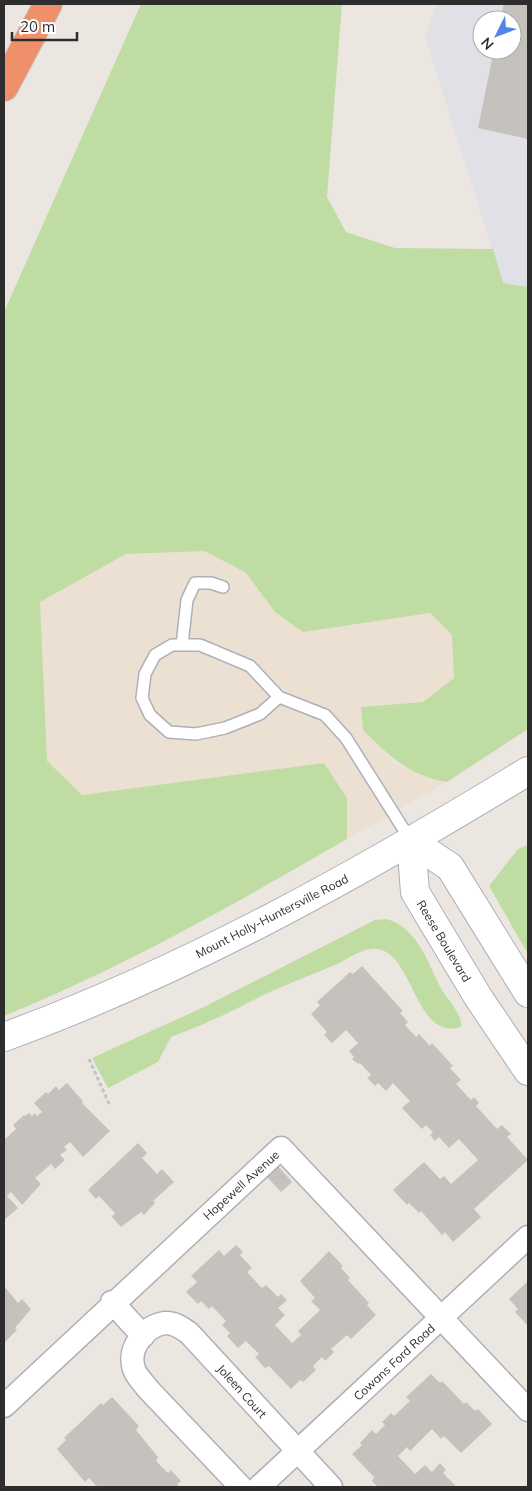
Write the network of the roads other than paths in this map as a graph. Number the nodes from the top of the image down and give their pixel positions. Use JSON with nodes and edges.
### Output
{"nodes":[{"id":1,"x":48,"y":4,"type":"edge"},
{"id":2,"x":4,"y":87,"type":"edge"},
{"id":3,"x":223,"y":588,"type":"dead end"},
{"id":4,"x":182,"y":645,"type":"junction"},
{"id":5,"x":279,"y":697,"type":"junction"},
{"id":6,"x":528,"y":771,"type":"edge"},
{"id":7,"x":411,"y":841,"type":"junction"},
{"id":8,"x":528,"y":993,"type":"edge"},
{"id":9,"x":4,"y":1037,"type":"edge"},
{"id":10,"x":528,"y":1071,"type":"edge"},
{"id":11,"x":528,"y":1237,"type":"edge"},
{"id":12,"x":112,"y":1302,"type":"junction"},
{"id":13,"x":440,"y":1319,"type":"junction"},
{"id":14,"x":142,"y":1336,"type":"junction"},
{"id":15,"x":4,"y":1406,"type":"edge"},
{"id":16,"x":528,"y":1410,"type":"edge"},
{"id":17,"x":298,"y":1452,"type":"junction"},
{"id":18,"x":241,"y":1487,"type":"edge"},
{"id":19,"x":259,"y":1487,"type":"edge"},
{"id":20,"x":332,"y":1487,"type":"edge"}],
"edges":[{"from":1,"to":2,"type":"highway"},
{"from":3,"to":4,"type":"lane"},
{"from":4,"to":5,"type":"lane"},
{"from":4,"to":5,"type":"lane"},
{"from":5,"to":7,"type":"lane"},
{"from":6,"to":7,"type":"main road","name":"Mount Holly-Huntersville Road"},
{"from":7,"to":8,"type":"main road"},
{"from":7,"to":9,"type":"main road","name":"Mount Holly-Huntersville Road"},
{"from":7,"to":10,"type":"main road","name":"Reese Boulevard"},
{"from":11,"to":13,"type":"street","name":"Cowans Ford Road"},
{"from":12,"to":13,"type":"street","name":"Hopewell Avenue"},
{"from":12,"to":14,"type":"street"},
{"from":12,"to":15,"type":"street","name":"Hopewell Avenue"},
{"from":13,"to":16,"type":"street","name":"Hopewell Avenue"},
{"from":13,"to":17,"type":"street","name":"Cowans Ford Road"},
{"from":14,"to":17,"type":"street","name":"Joleen Court"},
{"from":14,"to":18,"type":"street"},
{"from":17,"to":19,"type":"street","name":"Cowans Ford Road"},
{"from":17,"to":20,"type":"street","name":"Joleen Court"}]}
